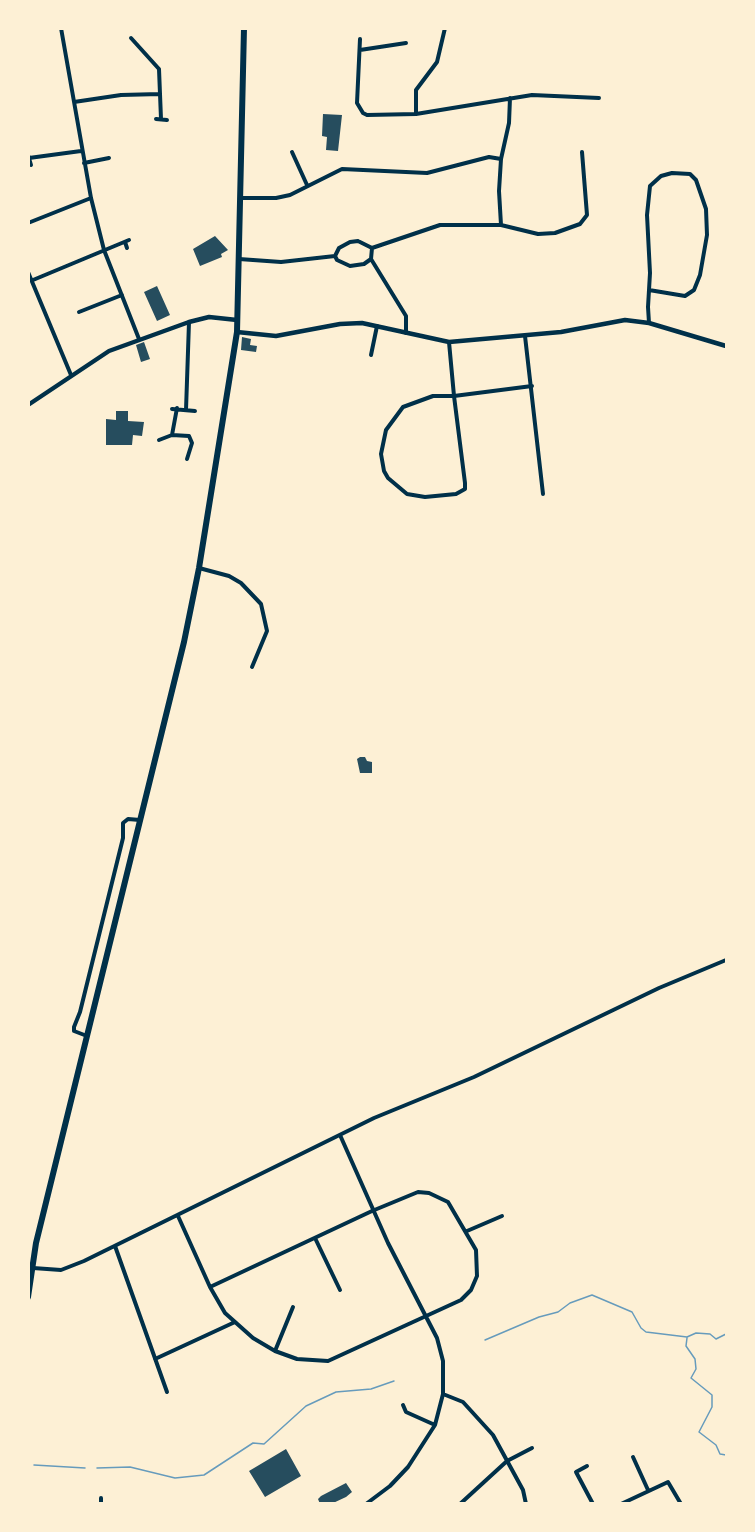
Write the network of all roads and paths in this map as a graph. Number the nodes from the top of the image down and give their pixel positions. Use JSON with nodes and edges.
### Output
{"nodes":[{"id":1,"x":61,"y":28,"type":"edge"},
{"id":2,"x":244,"y":28,"type":"edge"},
{"id":3,"x":445,"y":28,"type":"edge"},
{"id":4,"x":131,"y":38,"type":"dead end"},
{"id":5,"x":360,"y":39,"type":"dead end"},
{"id":6,"x":406,"y":43,"type":"dead end"},
{"id":7,"x":360,"y":50,"type":"junction"},
{"id":8,"x":160,"y":94,"type":"junction"},
{"id":9,"x":510,"y":98,"type":"junction"},
{"id":10,"x":599,"y":98,"type":"dead end"},
{"id":11,"x":74,"y":102,"type":"junction"},
{"id":12,"x":416,"y":114,"type":"junction"},
{"id":13,"x":167,"y":120,"type":"dead end"},
{"id":14,"x":81,"y":151,"type":"junction"},
{"id":15,"x":292,"y":152,"type":"dead end"},
{"id":16,"x":582,"y":152,"type":"dead end"},
{"id":17,"x":29,"y":157,"type":"edge"},
{"id":18,"x":110,"y":158,"type":"dead end"},
{"id":19,"x":501,"y":159,"type":"junction"},
{"id":20,"x":84,"y":163,"type":"junction"},
{"id":21,"x":31,"y":165,"type":"dead end"},
{"id":22,"x":307,"y":185,"type":"junction"},
{"id":23,"x":91,"y":198,"type":"junction"},
{"id":24,"x":241,"y":198,"type":"junction"},
{"id":25,"x":28,"y":223,"type":"edge"},
{"id":26,"x":501,"y":225,"type":"junction"},
{"id":27,"x":127,"y":248,"type":"dead end"},
{"id":28,"x":372,"y":248,"type":"junction"},
{"id":29,"x":104,"y":250,"type":"junction"},
{"id":30,"x":335,"y":256,"type":"junction"},
{"id":31,"x":239,"y":259,"type":"junction"},
{"id":32,"x":371,"y":259,"type":"junction"},
{"id":33,"x":28,"y":272,"type":"edge"},
{"id":34,"x":33,"y":280,"type":"junction"},
{"id":35,"x":649,"y":290,"type":"junction"},
{"id":36,"x":122,"y":295,"type":"junction"},
{"id":37,"x":79,"y":312,"type":"dead end"},
{"id":38,"x":237,"y":320,"type":"junction"},
{"id":39,"x":189,"y":322,"type":"junction"},
{"id":40,"x":649,"y":323,"type":"junction"},
{"id":41,"x":377,"y":326,"type":"junction"},
{"id":42,"x":237,"y":332,"type":"junction"},
{"id":43,"x":406,"y":333,"type":"junction"},
{"id":44,"x":525,"y":336,"type":"junction"},
{"id":45,"x":139,"y":339,"type":"junction"},
{"id":46,"x":449,"y":342,"type":"junction"},
{"id":47,"x":726,"y":346,"type":"edge"},
{"id":48,"x":370,"y":355,"type":"dead end"},
{"id":49,"x":71,"y":375,"type":"junction"},
{"id":50,"x":532,"y":386,"type":"junction"},
{"id":51,"x":454,"y":396,"type":"junction"},
{"id":52,"x":28,"y":405,"type":"edge"},
{"id":53,"x":177,"y":408,"type":"junction"},
{"id":54,"x":172,"y":409,"type":"dead end"},
{"id":55,"x":186,"y":410,"type":"junction"},
{"id":56,"x":195,"y":411,"type":"dead end"},
{"id":57,"x":172,"y":435,"type":"junction"},
{"id":58,"x":159,"y":440,"type":"dead end"},
{"id":59,"x":188,"y":459,"type":"dead end"},
{"id":60,"x":543,"y":494,"type":"dead end"},
{"id":61,"x":199,"y":568,"type":"junction"},
{"id":62,"x":252,"y":667,"type":"dead end"},
{"id":63,"x":140,"y":820,"type":"junction"},
{"id":64,"x":726,"y":960,"type":"edge"},
{"id":65,"x":87,"y":1036,"type":"junction"},
{"id":66,"x":340,"y":1136,"type":"junction"},
{"id":67,"x":372,"y":1211,"type":"junction"},
{"id":68,"x":177,"y":1216,"type":"junction"},
{"id":69,"x":502,"y":1216,"type":"dead end"},
{"id":70,"x":467,"y":1231,"type":"junction"},
{"id":71,"x":315,"y":1238,"type":"junction"},
{"id":72,"x":115,"y":1246,"type":"junction"},
{"id":73,"x":32,"y":1268,"type":"junction"},
{"id":74,"x":210,"y":1287,"type":"junction"},
{"id":75,"x":29,"y":1289,"type":"edge"},
{"id":76,"x":340,"y":1290,"type":"dead end"},
{"id":77,"x":28,"y":1298,"type":"edge"},
{"id":78,"x":293,"y":1307,"type":"dead end"},
{"id":79,"x":425,"y":1317,"type":"junction"},
{"id":80,"x":235,"y":1322,"type":"junction"},
{"id":81,"x":275,"y":1351,"type":"junction"},
{"id":82,"x":155,"y":1359,"type":"junction"},
{"id":83,"x":167,"y":1392,"type":"dead end"},
{"id":84,"x":443,"y":1394,"type":"junction"},
{"id":85,"x":403,"y":1405,"type":"dead end"},
{"id":86,"x":435,"y":1425,"type":"junction"},
{"id":87,"x":532,"y":1448,"type":"dead end"},
{"id":88,"x":633,"y":1458,"type":"dead end"},
{"id":89,"x":507,"y":1461,"type":"junction"},
{"id":90,"x":587,"y":1466,"type":"dead end"},
{"id":91,"x":648,"y":1490,"type":"junction"},
{"id":92,"x":366,"y":1503,"type":"edge"},
{"id":93,"x":460,"y":1503,"type":"edge"},
{"id":94,"x":526,"y":1503,"type":"edge"},
{"id":95,"x":593,"y":1503,"type":"edge"},
{"id":96,"x":621,"y":1503,"type":"edge"},
{"id":97,"x":681,"y":1503,"type":"edge"}],
"edges":[{"from":1,"to":11,"type":"street"},
{"from":2,"to":24,"type":"main road"},
{"from":3,"to":12,"type":"street"},
{"from":4,"to":8,"type":"street"},
{"from":5,"to":7,"type":"street"},
{"from":6,"to":7,"type":"street"},
{"from":7,"to":12,"type":"street"},
{"from":8,"to":11,"type":"street"},
{"from":8,"to":13,"type":"street"},
{"from":9,"to":10,"type":"street"},
{"from":9,"to":12,"type":"street"},
{"from":9,"to":19,"type":"street"},
{"from":11,"to":14,"type":"street"},
{"from":14,"to":17,"type":"street"},
{"from":14,"to":20,"type":"street"},
{"from":15,"to":22,"type":"street"},
{"from":16,"to":26,"type":"street"},
{"from":17,"to":21,"type":"street"},
{"from":18,"to":20,"type":"street"},
{"from":19,"to":22,"type":"street"},
{"from":19,"to":26,"type":"street"},
{"from":20,"to":23,"type":"street"},
{"from":22,"to":24,"type":"street"},
{"from":23,"to":25,"type":"street"},
{"from":23,"to":29,"type":"street"},
{"from":24,"to":31,"type":"main road"},
{"from":26,"to":28,"type":"street"},
{"from":27,"to":29,"type":"street"},
{"from":28,"to":30,"type":"street"},
{"from":28,"to":32,"type":"street"},
{"from":29,"to":34,"type":"street"},
{"from":29,"to":36,"type":"street"},
{"from":30,"to":31,"type":"street"},
{"from":30,"to":32,"type":"street"},
{"from":31,"to":38,"type":"main road"},
{"from":32,"to":43,"type":"street"},
{"from":33,"to":34,"type":"street"},
{"from":34,"to":49,"type":"street"},
{"from":35,"to":35,"type":"street"},
{"from":35,"to":40,"type":"street"},
{"from":36,"to":37,"type":"street"},
{"from":36,"to":45,"type":"street"},
{"from":38,"to":39,"type":"street"},
{"from":38,"to":42,"type":"main road"},
{"from":39,"to":45,"type":"street"},
{"from":39,"to":55,"type":"street"},
{"from":40,"to":44,"type":"street"},
{"from":40,"to":47,"type":"street"},
{"from":41,"to":42,"type":"street"},
{"from":41,"to":43,"type":"street"},
{"from":41,"to":48,"type":"street"},
{"from":42,"to":61,"type":"main road"},
{"from":43,"to":46,"type":"street"},
{"from":44,"to":46,"type":"street"},
{"from":44,"to":50,"type":"street"},
{"from":45,"to":49,"type":"street"},
{"from":46,"to":51,"type":"street"},
{"from":49,"to":52,"type":"street"},
{"from":50,"to":51,"type":"street"},
{"from":50,"to":60,"type":"street"},
{"from":51,"to":51,"type":"street"},
{"from":53,"to":54,"type":"street"},
{"from":53,"to":55,"type":"street"},
{"from":53,"to":57,"type":"street"},
{"from":55,"to":56,"type":"street"},
{"from":57,"to":58,"type":"street"},
{"from":57,"to":59,"type":"street"},
{"from":61,"to":62,"type":"street"},
{"from":61,"to":63,"type":"main road"},
{"from":63,"to":65,"type":"main road"},
{"from":63,"to":65,"type":"street"},
{"from":64,"to":66,"type":"street"},
{"from":65,"to":73,"type":"main road"},
{"from":66,"to":67,"type":"street"},
{"from":66,"to":68,"type":"street"},
{"from":67,"to":70,"type":"street"},
{"from":67,"to":71,"type":"street"},
{"from":67,"to":79,"type":"street"},
{"from":68,"to":72,"type":"street"},
{"from":68,"to":74,"type":"street"},
{"from":69,"to":70,"type":"street"},
{"from":70,"to":79,"type":"street"},
{"from":71,"to":74,"type":"street"},
{"from":71,"to":76,"type":"street"},
{"from":72,"to":73,"type":"street"},
{"from":72,"to":82,"type":"street"},
{"from":73,"to":75,"type":"main road"},
{"from":74,"to":80,"type":"street"},
{"from":75,"to":77,"type":"main road"},
{"from":78,"to":81,"type":"street"},
{"from":79,"to":81,"type":"street"},
{"from":79,"to":84,"type":"street"},
{"from":80,"to":81,"type":"street"},
{"from":80,"to":82,"type":"street"},
{"from":82,"to":83,"type":"street"},
{"from":84,"to":86,"type":"street"},
{"from":84,"to":89,"type":"street"},
{"from":85,"to":86,"type":"street"},
{"from":86,"to":92,"type":"street"},
{"from":87,"to":89,"type":"street"},
{"from":88,"to":91,"type":"street"},
{"from":89,"to":93,"type":"street"},
{"from":89,"to":94,"type":"street"},
{"from":90,"to":95,"type":"street"},
{"from":91,"to":96,"type":"street"},
{"from":91,"to":97,"type":"street"}]}
